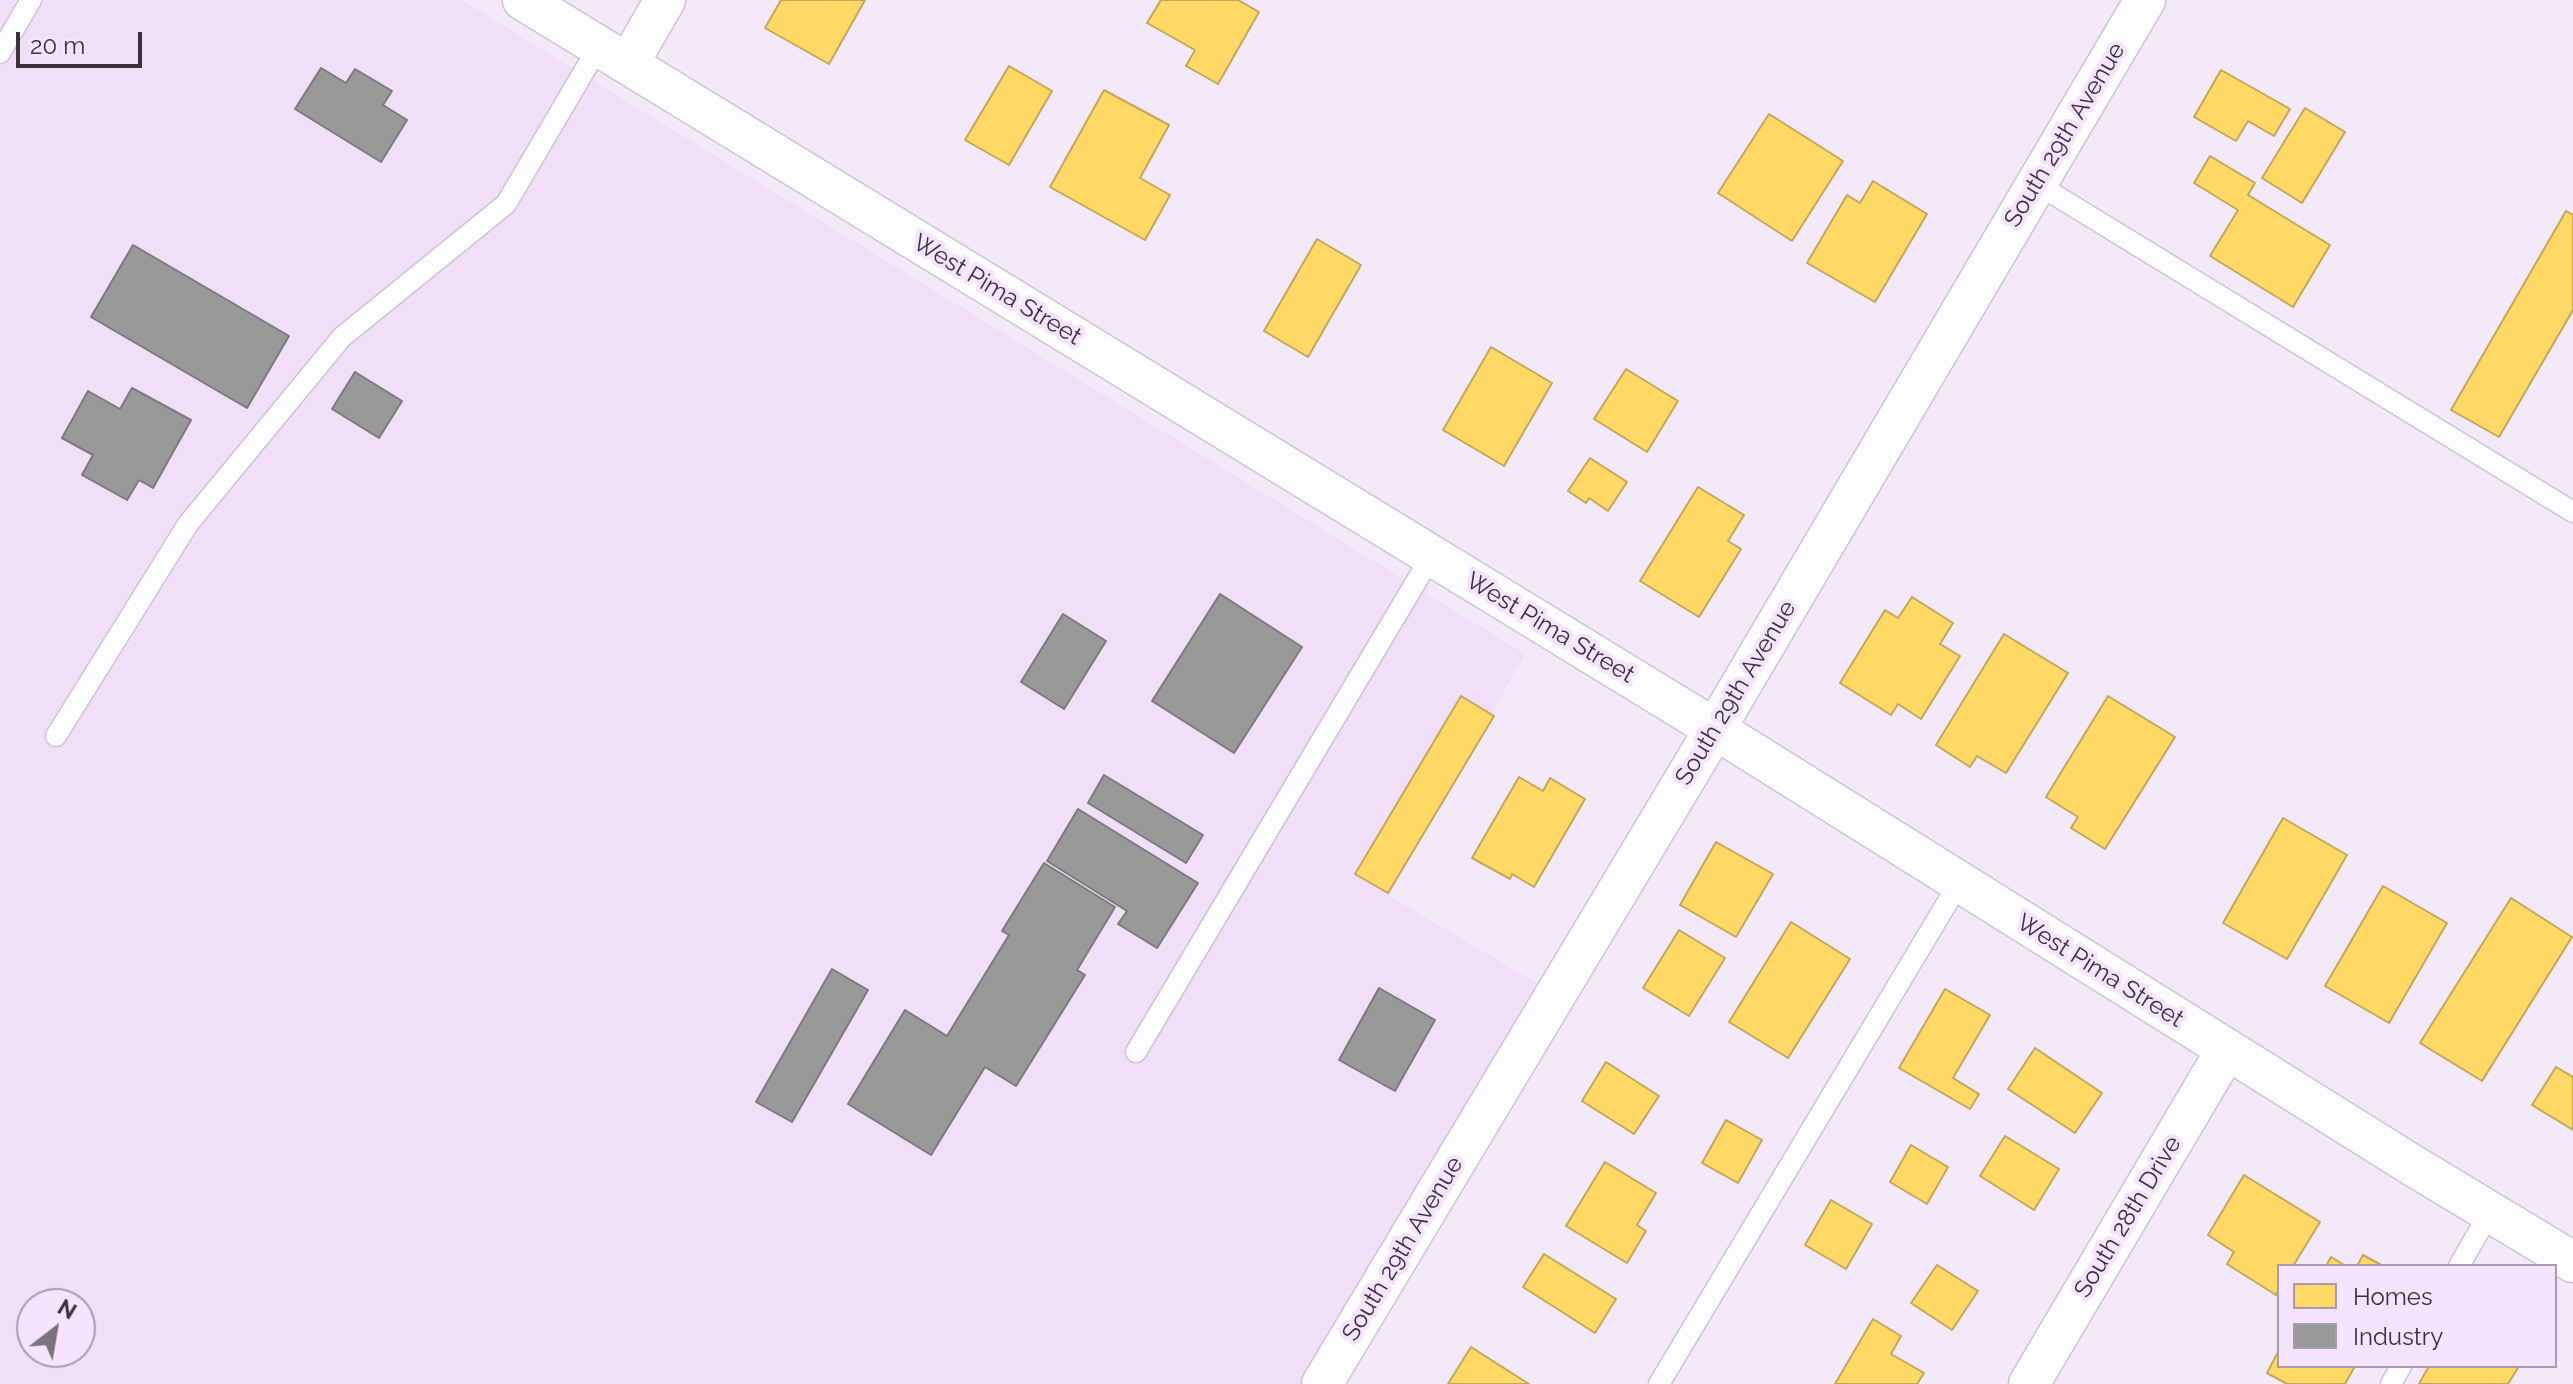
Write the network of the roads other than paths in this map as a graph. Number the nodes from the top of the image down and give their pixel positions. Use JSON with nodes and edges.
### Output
{"nodes":[{"id":1,"x":31,"y":0,"type":"edge"},
{"id":2,"x":523,"y":0,"type":"edge"},
{"id":3,"x":665,"y":0,"type":"edge"},
{"id":4,"x":2145,"y":0,"type":"edge"},
{"id":5,"x":0,"y":53,"type":"edge"},
{"id":6,"x":613,"y":55,"type":"junction"},
{"id":7,"x":2037,"y":184,"type":"junction"},
{"id":8,"x":2573,"y":512,"type":"edge"},
{"id":9,"x":1432,"y":555,"type":"junction"},
{"id":10,"x":1715,"y":729,"type":"junction"},
{"id":11,"x":56,"y":736,"type":"dead end"},
{"id":12,"x":1959,"y":883,"type":"junction"},
{"id":13,"x":2227,"y":1049,"type":"junction"},
{"id":14,"x":1136,"y":1052,"type":"dead end"},
{"id":15,"x":2490,"y":1212,"type":"junction"},
{"id":16,"x":2573,"y":1262,"type":"edge"},
{"id":17,"x":2460,"y":1264,"type":"edge"},
{"id":18,"x":1322,"y":1384,"type":"edge"},
{"id":19,"x":1659,"y":1384,"type":"edge"},
{"id":20,"x":2029,"y":1384,"type":"edge"}],
"edges":[{"from":1,"to":5,"type":"lane"},
{"from":2,"to":6,"type":"street","name":"West Pima Street"},
{"from":3,"to":6,"type":"street"},
{"from":4,"to":7,"type":"street","name":"South 29th Avenue"},
{"from":6,"to":9,"type":"street","name":"West Pima Street"},
{"from":6,"to":11,"type":"lane"},
{"from":7,"to":8,"type":"lane"},
{"from":7,"to":10,"type":"street","name":"South 29th Avenue"},
{"from":9,"to":10,"type":"street","name":"West Pima Street"},
{"from":9,"to":14,"type":"lane"},
{"from":10,"to":12,"type":"street","name":"West Pima Street"},
{"from":10,"to":18,"type":"street","name":"South 29th Avenue"},
{"from":12,"to":13,"type":"street","name":"West Pima Street"},
{"from":12,"to":19,"type":"lane"},
{"from":13,"to":15,"type":"street","name":"West Pima Street"},
{"from":13,"to":20,"type":"street","name":"South 28th Drive"},
{"from":15,"to":16,"type":"street","name":"West Pima Street"},
{"from":15,"to":17,"type":"lane"}]}
